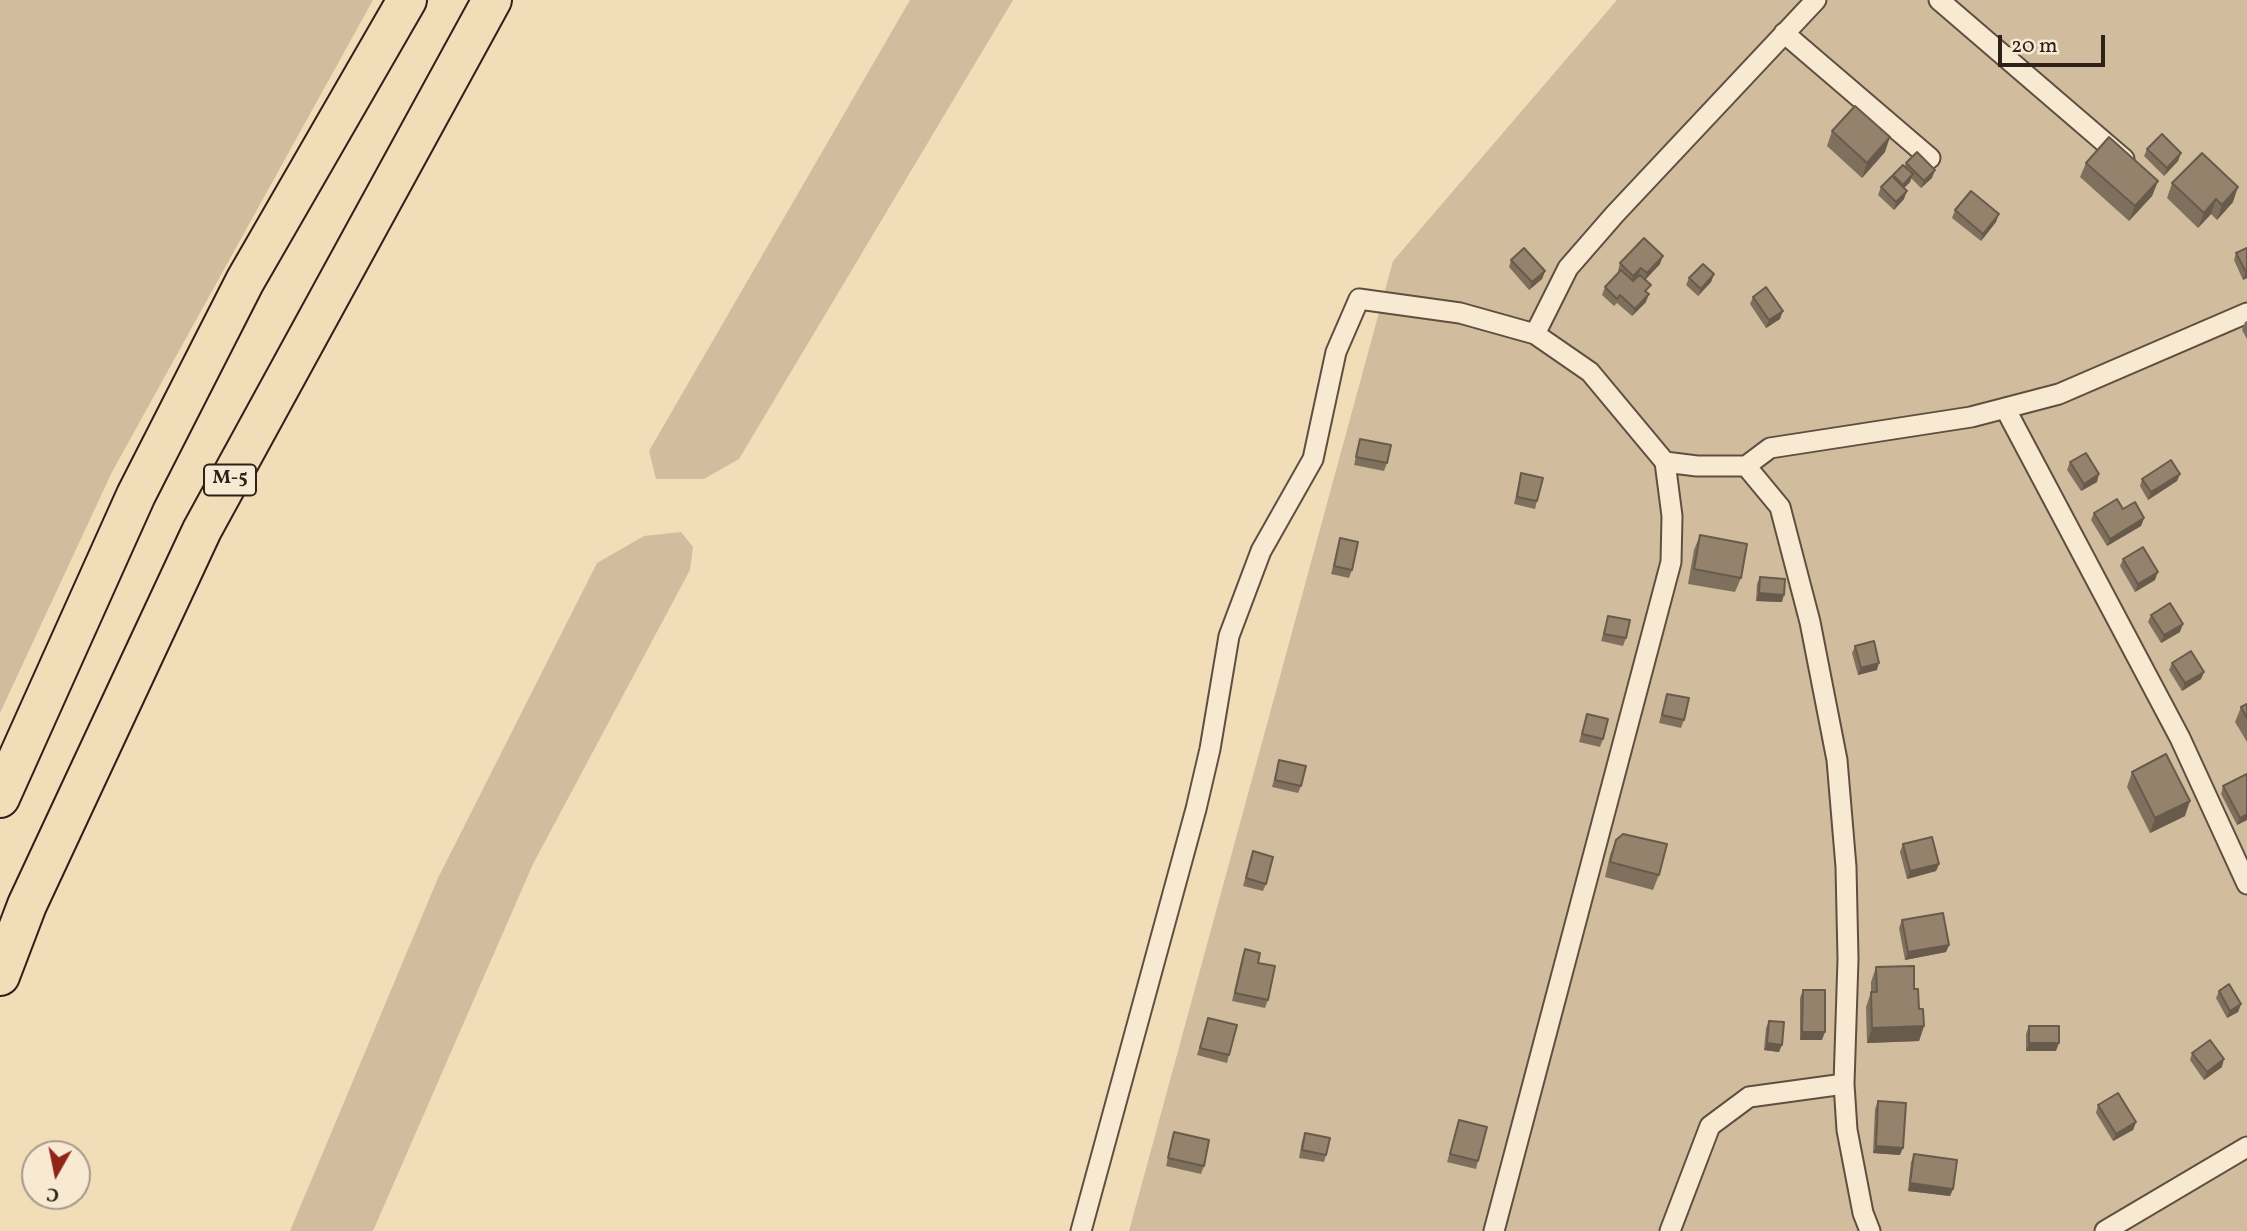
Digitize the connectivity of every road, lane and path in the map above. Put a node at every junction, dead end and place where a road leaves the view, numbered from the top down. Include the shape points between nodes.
1 (407, 0) edge
2 (492, 0) edge
3 (1816, 0) edge
4 (1939, 0) edge
5 (1784, 33) junction
6 (1930, 158) dead end
7 (2140, 173) edge
8 (2247, 313) edge
9 (1535, 334) junction
10 (2005, 408) junction
11 (1665, 462) junction
12 (1746, 466) junction
13 (0, 798) edge
14 (2247, 884) edge
15 (0, 976) edge
16 (1844, 1084) junction
17 (2247, 1147) edge
18 (1081, 1231) edge
19 (1494, 1231) edge
20 (1670, 1231) edge
21 (1870, 1231) edge
22 (2105, 1231) edge

1 - 13 highway via 232,305 136,495
2 - 15 highway, М-5 via 202,530 27,905
3 - 5 lane
4 - 7 lane
5 - 6 lane
5 - 9 lane via 1568,268
8 - 10 lane via 2059,394
9 - 11 lane via 1590,372
9 - 18 lane via 1460,313 1359,299 1336,352 1313,459 1261,551 1229,636 1196,810
10 - 12 lane via 1770,448
10 - 14 lane via 2180,738
11 - 12 lane
11 - 19 lane via 1672,516 1671,562
12 - 16 lane via 1780,506 1810,622 1837,760 1847,906
16 - 20 lane via 1749,1097 1710,1126
16 - 21 lane via 1847,1130
17 - 22 lane

